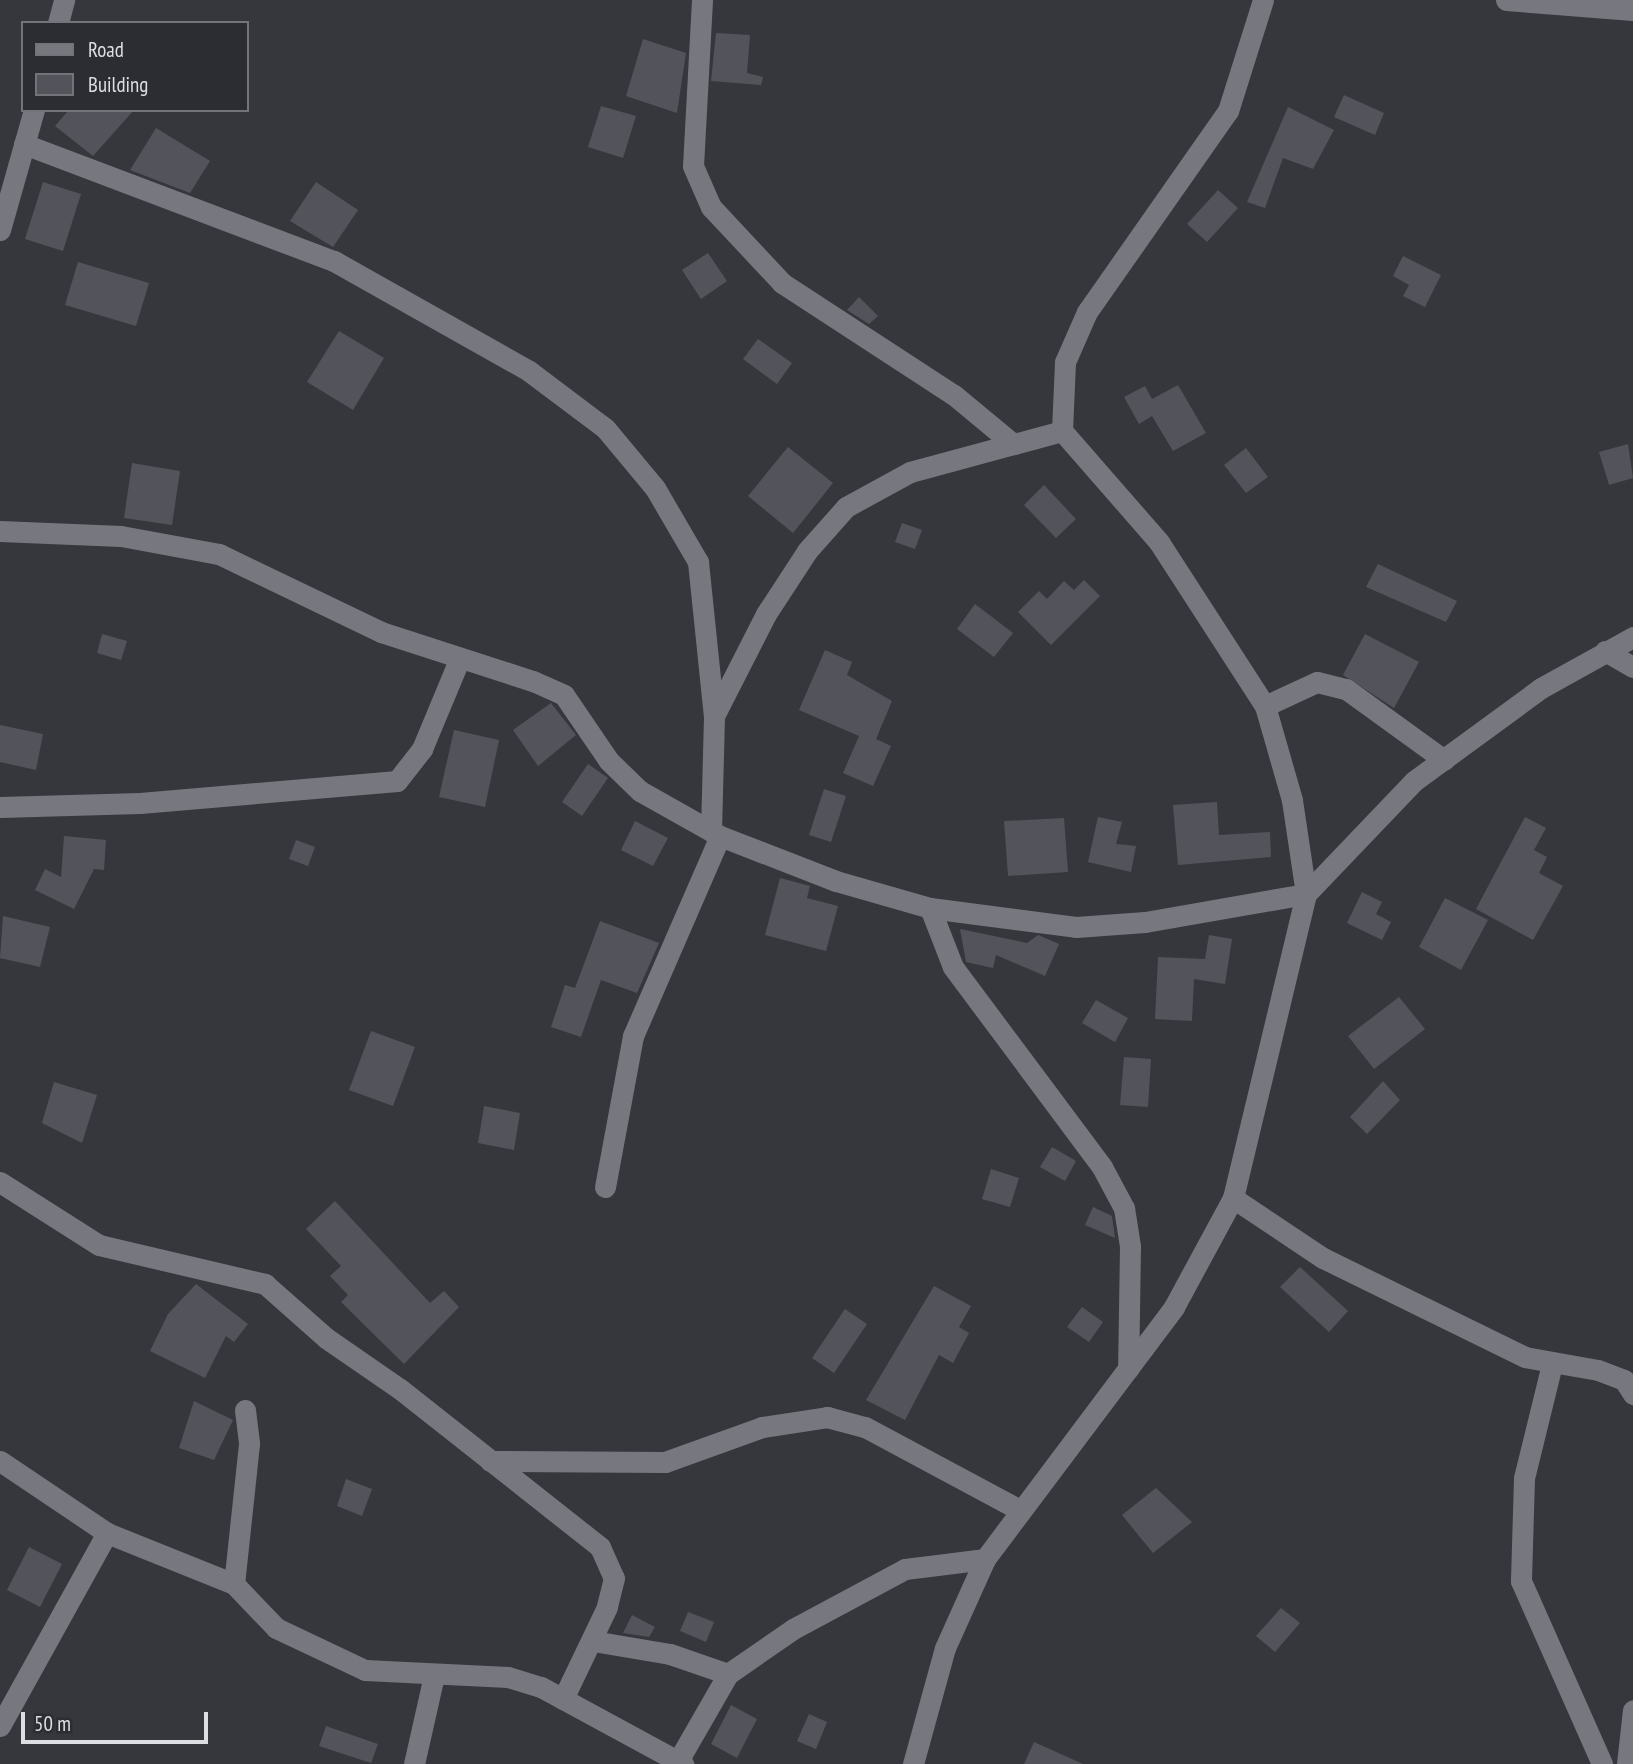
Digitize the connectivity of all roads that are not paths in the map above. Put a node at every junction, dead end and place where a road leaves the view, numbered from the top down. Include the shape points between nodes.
1 (64, 0) edge
2 (702, 0) edge
3 (1263, 0) edge
4 (1506, 0) edge
5 (1633, 10) edge
6 (59, 21) edge
7 (33, 112) edge
8 (24, 144) junction
9 (0, 230) edge
10 (1062, 430) junction
11 (1013, 444) junction
12 (0, 531) edge
13 (1633, 637) edge
14 (1605, 651) junction
15 (459, 660) junction
16 (1633, 667) edge
17 (1265, 706) junction
18 (714, 716) junction
19 (1444, 760) junction
20 (0, 807) edge
21 (716, 833) junction
22 (1306, 894) junction
23 (930, 908) junction
24 (0, 1182) edge
25 (605, 1187) dead end
26 (1233, 1198) junction
27 (1552, 1364) junction
28 (1128, 1369) junction
29 (1633, 1394) edge
30 (245, 1410) dead end
31 (0, 1461) edge
32 (490, 1461) junction
33 (1018, 1509) junction
34 (107, 1533) junction
35 (985, 1559) junction
36 (234, 1584) junction
37 (593, 1641) junction
38 (728, 1674) junction
39 (434, 1675) junction
40 (563, 1699) junction
41 (1633, 1710) edge
42 (0, 1726) edge
43 (681, 1763) edge
44 (414, 1764) edge
45 (913, 1764) edge
46 (1602, 1764) edge
47 (1627, 1764) edge

1 - 6 street
2 - 11 street via 693,166 711,207 782,283 954,395
3 - 10 street via 1228,111 1087,312 1065,362
4 - 5 street
7 - 8 street
8 - 9 street
8 - 18 street via 334,261 529,371 605,428 655,488 698,562
10 - 11 street
10 - 17 street via 1159,542
11 - 18 street via 909,472 846,507 766,614
12 - 15 street via 121,536 219,554 381,632
13 - 14 street
14 - 16 street
14 - 19 street via 1541,688
15 - 20 street via 422,750 397,781 154,802
15 - 21 street via 564,695 610,761 640,791
17 - 19 street via 1317,682 1346,689
17 - 22 street via 1292,800
18 - 21 street
19 - 22 street via 1415,781
21 - 23 street
21 - 25 street via 633,1037
22 - 23 street via 1145,922 1076,927
22 - 26 street
23 - 28 street via 953,967 1102,1167 1124,1208 1130,1247
24 - 32 street via 99,1245 265,1284 326,1338
26 - 27 street via 1323,1258
26 - 28 street via 1174,1307
27 - 29 street via 1598,1370 1624,1380
27 - 46 street via 1524,1478 1521,1581
28 - 33 street
30 - 36 street via 249,1444
31 - 34 street
32 - 33 street via 665,1462 762,1427 827,1417 865,1427
32 - 37 street via 600,1548 611,1563 607,1606
33 - 35 street
34 - 36 street
34 - 42 street
35 - 38 street via 905,1569
35 - 45 street via 945,1648
36 - 39 street via 256,1611 297,1642 365,1670
37 - 38 street via 670,1654
37 - 40 street
38 - 43 street
39 - 40 street via 508,1677
39 - 44 street
40 - 43 street
41 - 47 street

